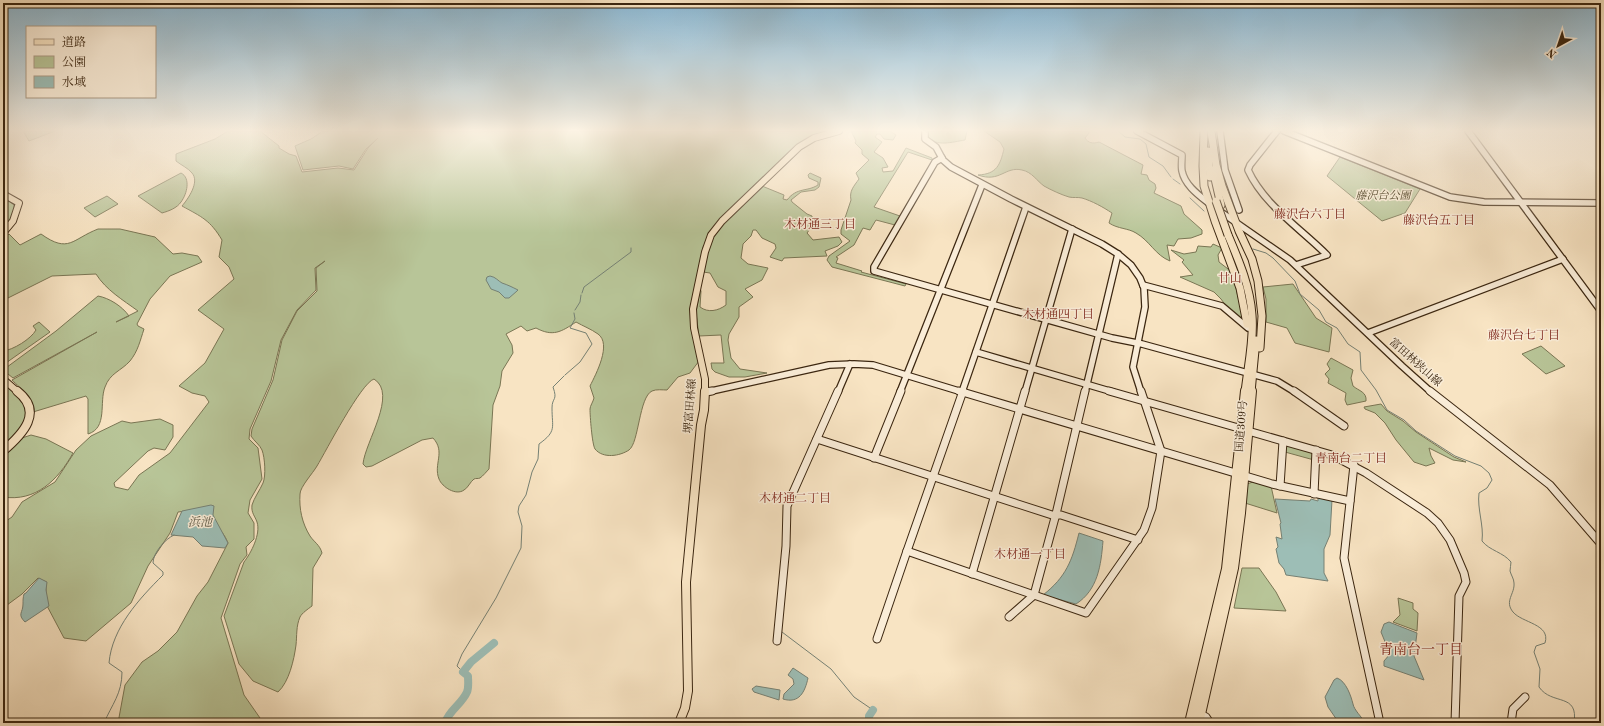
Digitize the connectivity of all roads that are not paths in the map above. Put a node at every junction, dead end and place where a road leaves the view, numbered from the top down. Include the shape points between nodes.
1 (780, 165) edge
2 (933, 165) edge
3 (948, 165) edge
4 (1182, 165) edge
5 (1203, 165) edge
6 (1213, 165) edge
7 (1217, 165) edge
8 (1224, 165) edge
9 (1250, 165) edge
10 (1368, 165) edge
11 (1494, 165) edge
12 (982, 185) junction
13 (3, 194) edge
14 (1522, 202) junction
15 (1215, 203) junction
16 (1601, 203) edge
17 (1026, 207) junction
18 (1239, 210) dead end
19 (1236, 222) junction
20 (1072, 229) junction
21 (3, 233) edge
22 (1118, 254) junction
23 (1563, 260) junction
24 (1296, 265) junction
25 (1143, 285) junction
26 (941, 290) junction
27 (992, 304) junction
28 (1601, 311) edge
29 (1046, 319) junction
30 (1248, 328) junction
31 (1368, 333) junction
32 (1099, 334) junction
33 (1137, 344) junction
34 (976, 352) junction
35 (850, 364) junction
36 (1031, 368) junction
37 (1250, 374) junction
38 (907, 375) junction
39 (3, 379) edge
40 (1087, 384) junction
41 (962, 391) junction
42 (705, 392) junction
43 (1144, 401) junction
44 (1020, 408) junction
45 (1077, 426) junction
46 (1344, 426) dead end
47 (1245, 430) junction
48 (816, 439) junction
49 (1283, 441) junction
50 (1316, 450) junction
51 (3, 451) edge
52 (1161, 451) junction
53 (874, 458) junction
54 (1354, 465) junction
55 (1241, 475) junction
56 (933, 476) junction
57 (1280, 486) junction
58 (1314, 494) junction
59 (994, 496) junction
60 (1350, 501) junction
61 (1056, 515) junction
62 (1138, 540) junction
63 (1601, 544) edge
64 (907, 551) junction
65 (972, 574) junction
66 (1034, 595) junction
67 (1009, 617) dead end
68 (877, 639) dead end
69 (777, 641) dead end
70 (1525, 698) dead end
71 (1197, 716) edge
72 (679, 723) edge
73 (1190, 723) edge
74 (1210, 723) edge
75 (1380, 723) edge
76 (1455, 723) edge
77 (1511, 723) edge

1 - 42 main road, 堺富田林線 via 724,219 712,235 703,257 693,319 704,373
2 - 26 street via 873,269 879,273
3 - 12 street
4 - 15 street, 富田林狭山線 via 1184,176 1195,191
5 - 15 highway via 1202,174
6 - 15 highway, 国道309号
7 - 19 highway
8 - 18 street
9 - 24 street via 1248,170 1252,178 1270,202 1327,254
10 - 14 street via 1450,198 1474,202
11 - 14 street
12 - 17 street
12 - 26 street
13 - 21 main road via 19,203 13,221
14 - 16 street
14 - 23 street
15 - 19 street, 富田林狭山線
15 - 30 highway via 1215,224 1239,281
15 - 37 highway, 国道309号 via 1248,272 1255,300 1257,326
17 - 20 street
17 - 27 street
19 - 24 street, 富田林狭山線
19 - 37 highway via 1255,270 1261,299 1257,372
20 - 22 street
20 - 29 street
22 - 25 street via 1134,269
22 - 32 street
23 - 28 street
23 - 31 street
24 - 31 street, 富田林狭山線
25 - 30 street via 1222,306
25 - 33 street via 1146,300
26 - 27 street
26 - 38 street
27 - 29 street
27 - 34 street
29 - 32 street
29 - 36 street
30 - 37 highway via 1245,368
31 - 63 street, 富田林狭山線 via 1440,398 1554,489
32 - 33 street
32 - 40 street
33 - 37 street
33 - 43 street via 1133,367
34 - 36 street
34 - 41 street
35 - 38 street via 874,365
35 - 42 street via 824,366
35 - 48 street
36 - 40 street
36 - 44 street
37 - 46 street via 1284,384
37 - 47 highway, 国道309号
38 - 41 street
38 - 53 street
39 - 51 main road via 26,400 30,411 22,432
40 - 43 street
40 - 45 street
41 - 44 street
41 - 56 street
42 - 72 main road, 堺富田林線 via 686,582 688,691
43 - 47 street
43 - 52 street
44 - 45 street
44 - 59 street
45 - 52 street
45 - 61 street
47 - 49 street
47 - 55 highway, 国道309号
48 - 53 street
48 - 69 street via 787,506
49 - 50 street
49 - 57 street
50 - 54 street
50 - 58 street
52 - 55 street
52 - 62 street via 1151,514
53 - 56 street
54 - 60 street
54 - 76 street via 1435,520 1448,537 1464,573 1466,582 1459,599
55 - 57 street
55 - 71 highway, 国道309号 via 1234,568
56 - 59 street
56 - 64 street
57 - 58 street
58 - 60 street
59 - 61 street
59 - 65 street
60 - 75 street via 1344,558
61 - 62 street
61 - 66 street
62 - 66 street via 1086,613
64 - 65 street
64 - 68 street
65 - 66 street
66 - 67 street
70 - 77 street via 1513,709
71 - 73 highway, 国道309号
71 - 74 street via 1206,717

